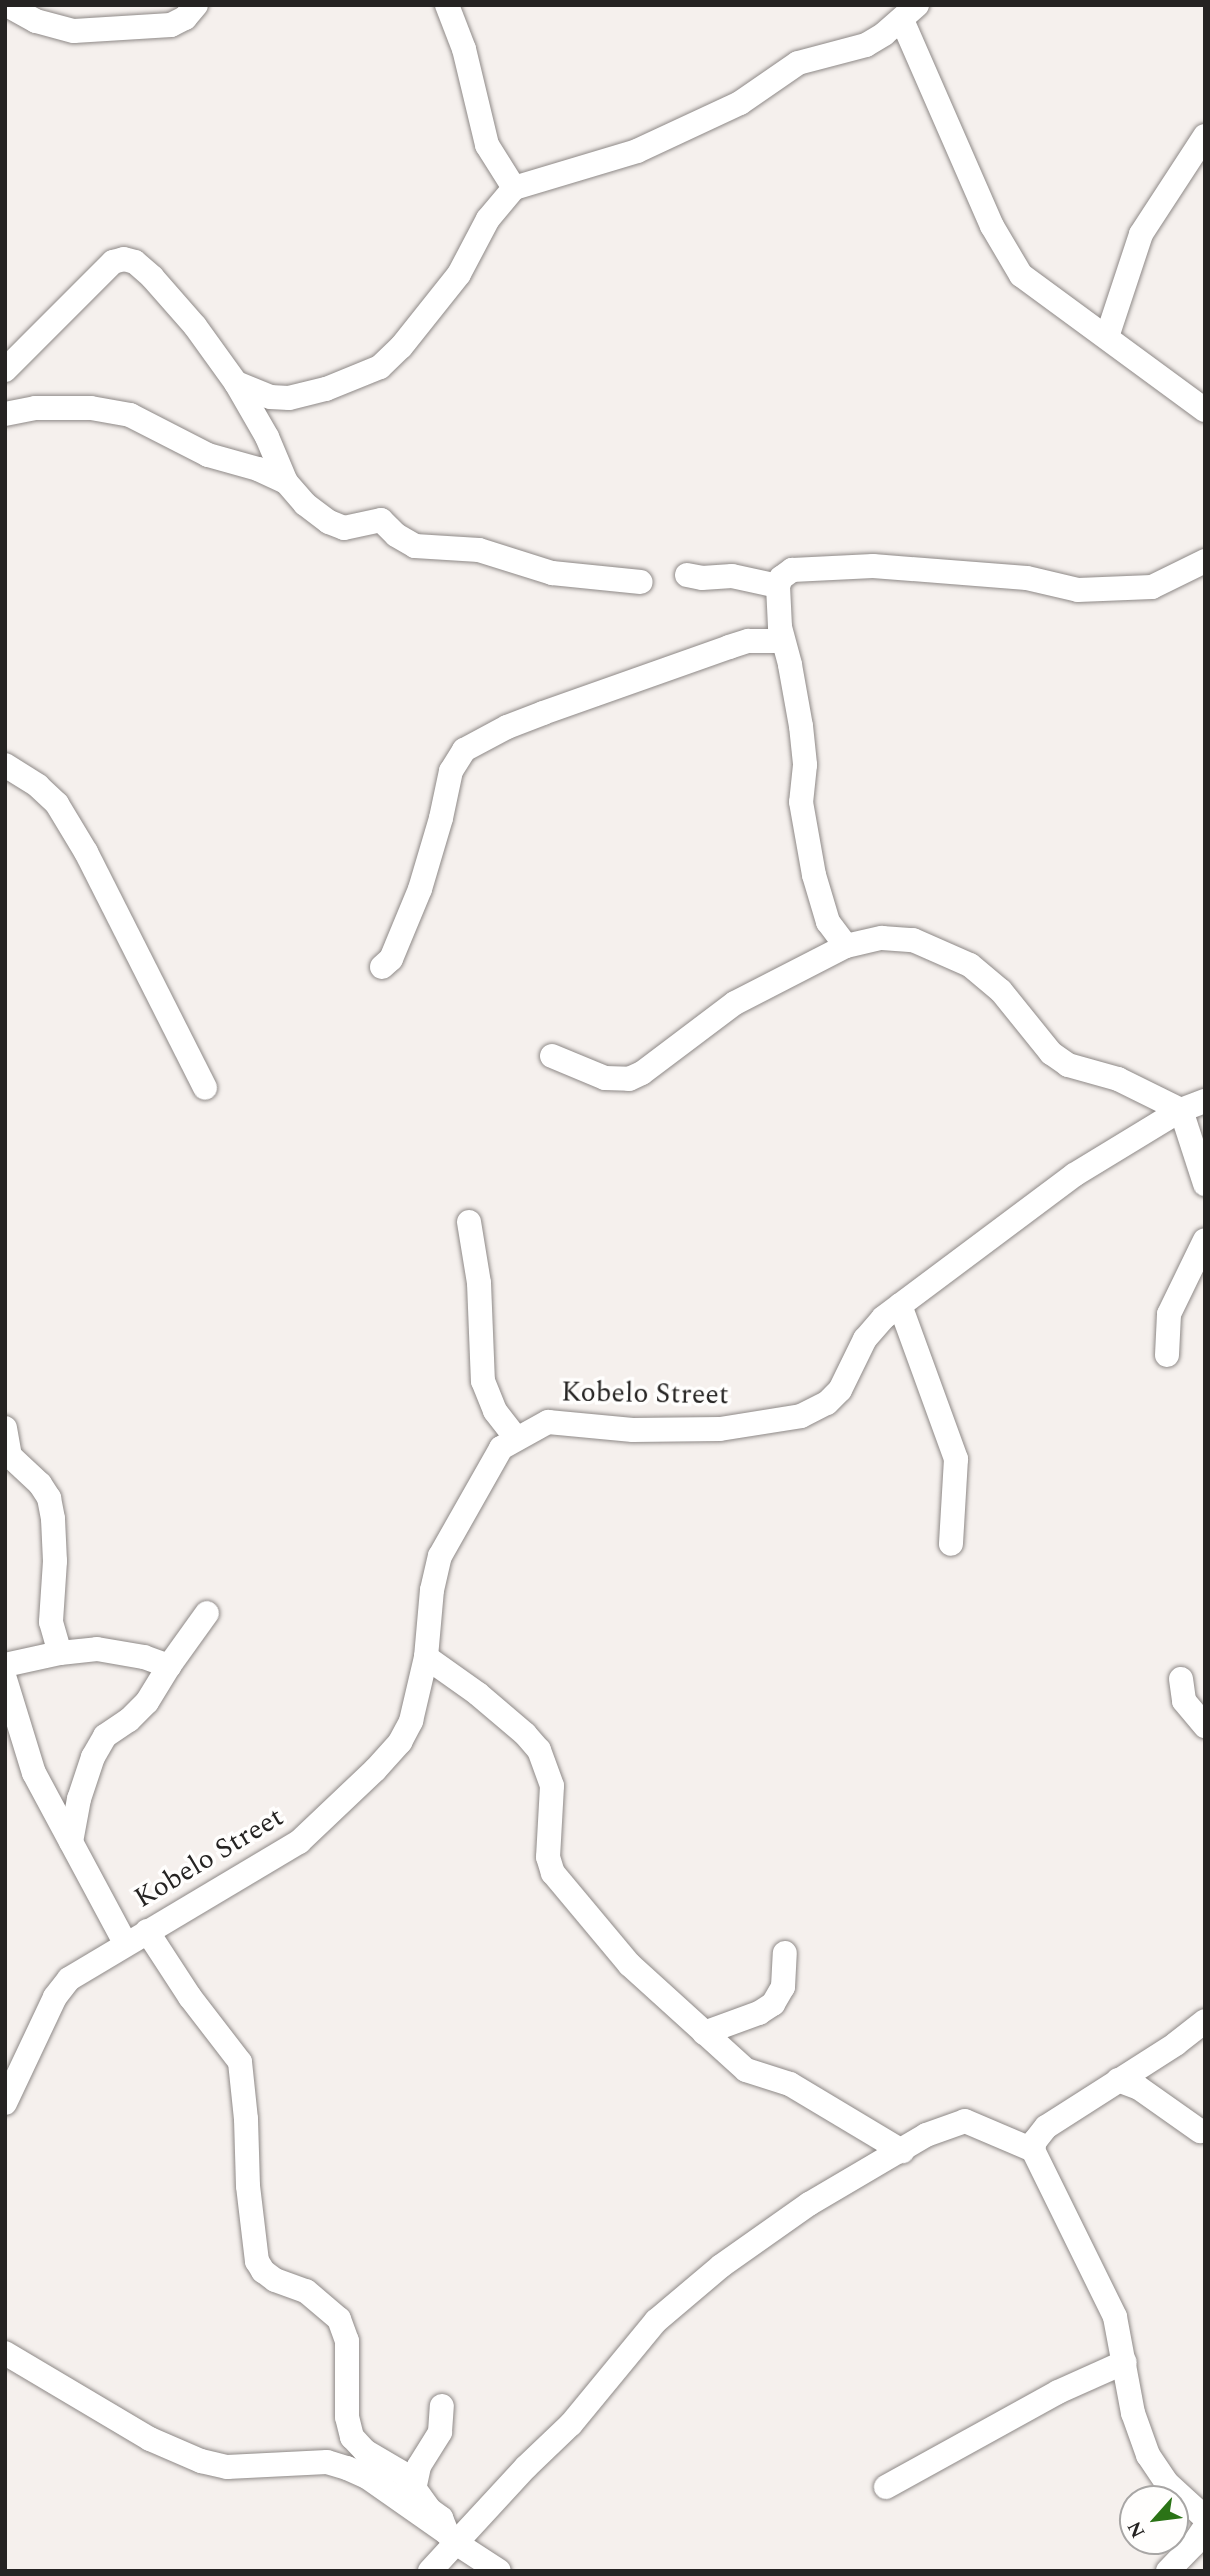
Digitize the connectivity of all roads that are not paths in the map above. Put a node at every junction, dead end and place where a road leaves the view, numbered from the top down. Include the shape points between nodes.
1 (7, 5) edge
2 (196, 5) edge
3 (447, 5) edge
4 (910, 12) edge
5 (1205, 136) edge
6 (514, 188) junction
7 (1107, 337) junction
8 (5, 370) edge
9 (236, 383) junction
10 (1205, 411) edge
11 (5, 414) edge
12 (286, 482) junction
13 (1205, 561) edge
14 (687, 575) dead end
15 (641, 582) dead end
16 (778, 586) junction
17 (783, 641) junction
18 (5, 765) edge
19 (846, 946) junction
20 (382, 967) dead end
21 (552, 1056) dead end
22 (205, 1088) dead end
23 (1205, 1101) edge
24 (1181, 1110) junction
25 (1205, 1184) edge
26 (469, 1222) dead end
27 (1205, 1240) edge
28 (900, 1306) junction
29 (1167, 1355) dead end
30 (5, 1428) edge
31 (516, 1438) junction
32 (951, 1544) dead end
33 (207, 1613) dead end
34 (60, 1653) junction
35 (426, 1657) junction
36 (5, 1665) edge
37 (169, 1665) junction
38 (5, 1679) edge
39 (1181, 1679) dead end
40 (1205, 1726) edge
41 (71, 1842) junction
42 (147, 1931) junction
43 (125, 1944) junction
44 (785, 1954) dead end
45 (1205, 2021) edge
46 (704, 2033) junction
47 (1118, 2080) junction
48 (5, 2103) edge
49 (1199, 2131) dead end
50 (1033, 2150) junction
51 (901, 2151) junction
52 (5, 2353) edge
53 (1125, 2362) junction
54 (442, 2406) dead end
55 (415, 2485) junction
56 (886, 2487) dead end
57 (1205, 2518) edge
58 (1205, 2527) edge
59 (452, 2538) junction
60 (430, 2571) edge
61 (499, 2571) edge
62 (1168, 2571) edge

1 - 2 street via 36,21 74,31 171,25
3 - 6 street via 464,49 487,145
4 - 6 street via 866,45 798,63 740,103 637,151
4 - 7 street via 992,226 1012,263 1058,304
5 - 7 street via 1141,234
6 - 9 street via 488,219 459,274 380,367 289,398 270,397
7 - 10 street
8 - 9 street via 113,262 124,259 152,276
9 - 12 street
11 - 12 street via 35,408 91,408 130,415 208,455
12 - 15 street via 305,503 344,528 381,520 415,546 479,550 552,573
13 - 16 street via 1152,587 1079,590 1017,577 873,566 792,570
14 - 16 street via 732,576
16 - 17 street
17 - 19 street via 801,726 805,765 801,802 814,875 828,922
17 - 20 street via 748,641 729,647 542,713 464,750 451,771 420,889 391,959
18 - 22 street via 57,804 86,852
19 - 21 street via 735,1003 629,1079 605,1078
19 - 24 street via 898,937 970,965 1002,991 1051,1053 1068,1065 1118,1079
23 - 24 street, Kobelo Street
24 - 25 street
24 - 28 street, Kobelo Street via 1074,1175
26 - 31 street via 479,1283 483,1381 495,1411
27 - 29 street via 1169,1314
28 - 31 street, Kobelo Street via 864,1339 840,1390 827,1403 801,1416 720,1429 633,1430 548,1422
28 - 32 street via 956,1459
30 - 34 street via 10,1457 40,1484 48,1498 55,1561 51,1622
31 - 35 street, Kobelo Street via 501,1448 440,1556
33 - 37 street
34 - 36 street
34 - 37 street via 97,1649
35 - 42 street, Kobelo Street via 411,1721 400,1742 375,1770 299,1842
35 - 46 street via 478,1694 539,1750 552,1786 548,1857 553,1873 629,1964
37 - 41 street via 147,1702 105,1736 93,1757
38 - 41 street via 34,1773
39 - 40 street via 1184,1701
41 - 43 street
42 - 43 street, Kobelo Street
42 - 55 street via 240,2062 247,2186 257,2261 275,2280 306,2291 339,2319 347,2341 347,2417 352,2437
43 - 48 street, Kobelo Street via 77,1972 62,1988
44 - 46 street via 783,1987 773,2004
45 - 47 street
46 - 51 street via 746,2070 790,2084
47 - 49 street via 1139,2088
47 - 50 street via 1046,2127
50 - 51 street via 965,2121
50 - 53 street via 1115,2317
51 - 59 street via 809,2204 721,2266 656,2322 570,2424
52 - 59 street via 179,2454 227,2467 327,2462 367,2477
53 - 56 street via 1058,2392
53 - 57 street via 1133,2413 1148,2455 1167,2483
54 - 55 street via 440,2432 419,2466
55 - 59 street
58 - 62 street
59 - 60 street
59 - 61 street

